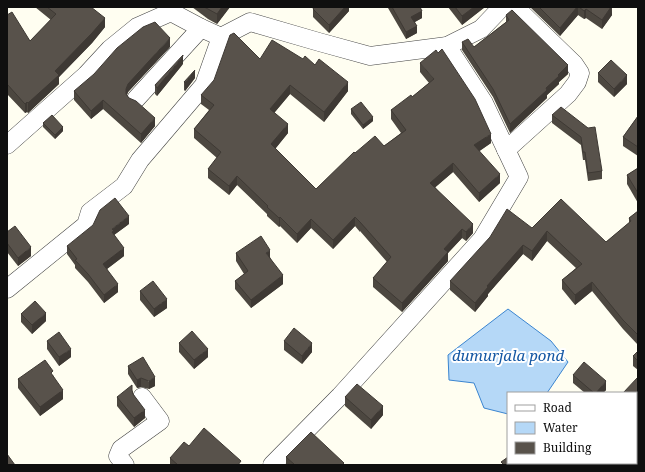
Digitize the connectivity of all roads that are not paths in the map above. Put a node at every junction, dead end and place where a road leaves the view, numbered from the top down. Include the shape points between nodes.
1 (502, 7) edge
2 (515, 7) edge
3 (168, 9) edge
4 (201, 28) junction
5 (221, 37) junction
6 (447, 46) junction
7 (136, 99) edge
8 (7, 145) edge
9 (506, 150) junction
10 (7, 289) edge
11 (142, 397) dead end
12 (125, 465) edge
13 (272, 465) edge

1 - 6 street via 481,29
2 - 9 street via 574,64 580,73 578,82 568,94
3 - 4 street
3 - 8 street via 137,27 110,49 86,75
4 - 5 street
4 - 7 street
5 - 6 street via 250,22 370,56
5 - 10 street via 204,85 140,160 124,186 90,212 86,225
6 - 9 street via 484,103
9 - 13 street via 519,177 482,239 340,396
11 - 12 street via 160,421 122,449 118,456

